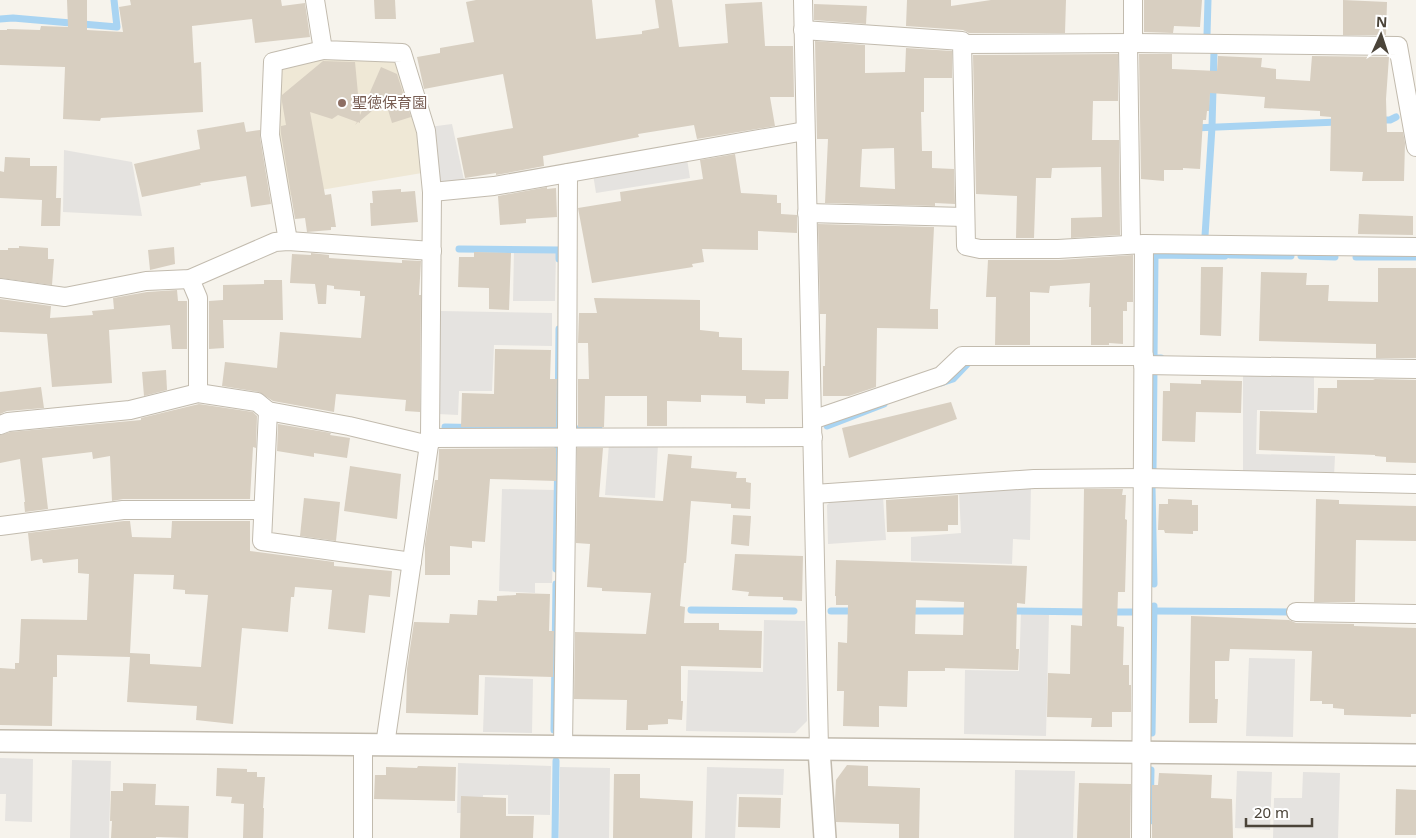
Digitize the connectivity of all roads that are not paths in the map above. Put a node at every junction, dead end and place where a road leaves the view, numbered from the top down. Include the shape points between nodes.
1 (315, 0) edge
2 (803, 0) edge
3 (1132, 0) edge
4 (803, 30) junction
5 (1130, 43) junction
6 (962, 44) junction
7 (323, 50) junction
8 (804, 131) junction
9 (1416, 147) edge
10 (568, 173) junction
11 (432, 192) junction
12 (807, 213) junction
13 (965, 217) junction
14 (288, 241) junction
15 (1137, 244) junction
16 (1416, 247) edge
17 (432, 252) junction
18 (190, 279) junction
19 (0, 288) edge
20 (1144, 361) junction
21 (1416, 369) edge
22 (198, 393) junction
23 (268, 411) junction
24 (812, 420) junction
25 (0, 425) edge
26 (813, 437) junction
27 (567, 438) junction
28 (430, 442) junction
29 (1143, 478) junction
30 (1416, 484) edge
31 (814, 494) junction
32 (263, 510) junction
33 (0, 526) edge
34 (412, 562) junction
35 (1296, 612) dead end
36 (1416, 614) edge
37 (0, 741) edge
38 (363, 745) junction
39 (386, 745) junction
40 (563, 747) junction
41 (819, 749) junction
42 (1142, 752) junction
43 (1416, 754) edge
44 (363, 838) edge
45 (825, 838) edge
46 (1141, 838) edge

1 - 7 street
2 - 4 street
3 - 5 street
4 - 6 street via 962,41
4 - 8 street
5 - 6 street
5 - 9 street via 1398,46
5 - 15 street
6 - 13 street
7 - 11 street via 402,53 426,131
7 - 14 street via 273,62 270,135
8 - 10 street
8 - 12 street
10 - 11 street via 494,186
10 - 27 street
11 - 17 street
12 - 13 street
12 - 24 street
13 - 15 street via 966,246 980,249
14 - 17 street
14 - 18 street via 274,242
15 - 16 street
15 - 20 street
17 - 28 street
18 - 19 street via 146,281 65,297
18 - 22 street via 198,298
20 - 21 street
20 - 24 street via 962,356 941,376
20 - 29 street
22 - 23 street via 257,402
22 - 25 street via 130,410
23 - 28 street
23 - 32 street
24 - 26 street
26 - 27 street
26 - 31 street
27 - 28 street
27 - 40 street
28 - 34 street
29 - 30 street
29 - 31 street via 1034,479
29 - 42 street
31 - 41 street
32 - 33 street via 123,510
32 - 34 street via 262,542
34 - 39 street
35 - 36 street
37 - 38 street
38 - 39 street
38 - 44 street
39 - 40 street
40 - 41 street
41 - 42 street
41 - 45 street
42 - 43 street
42 - 46 street

